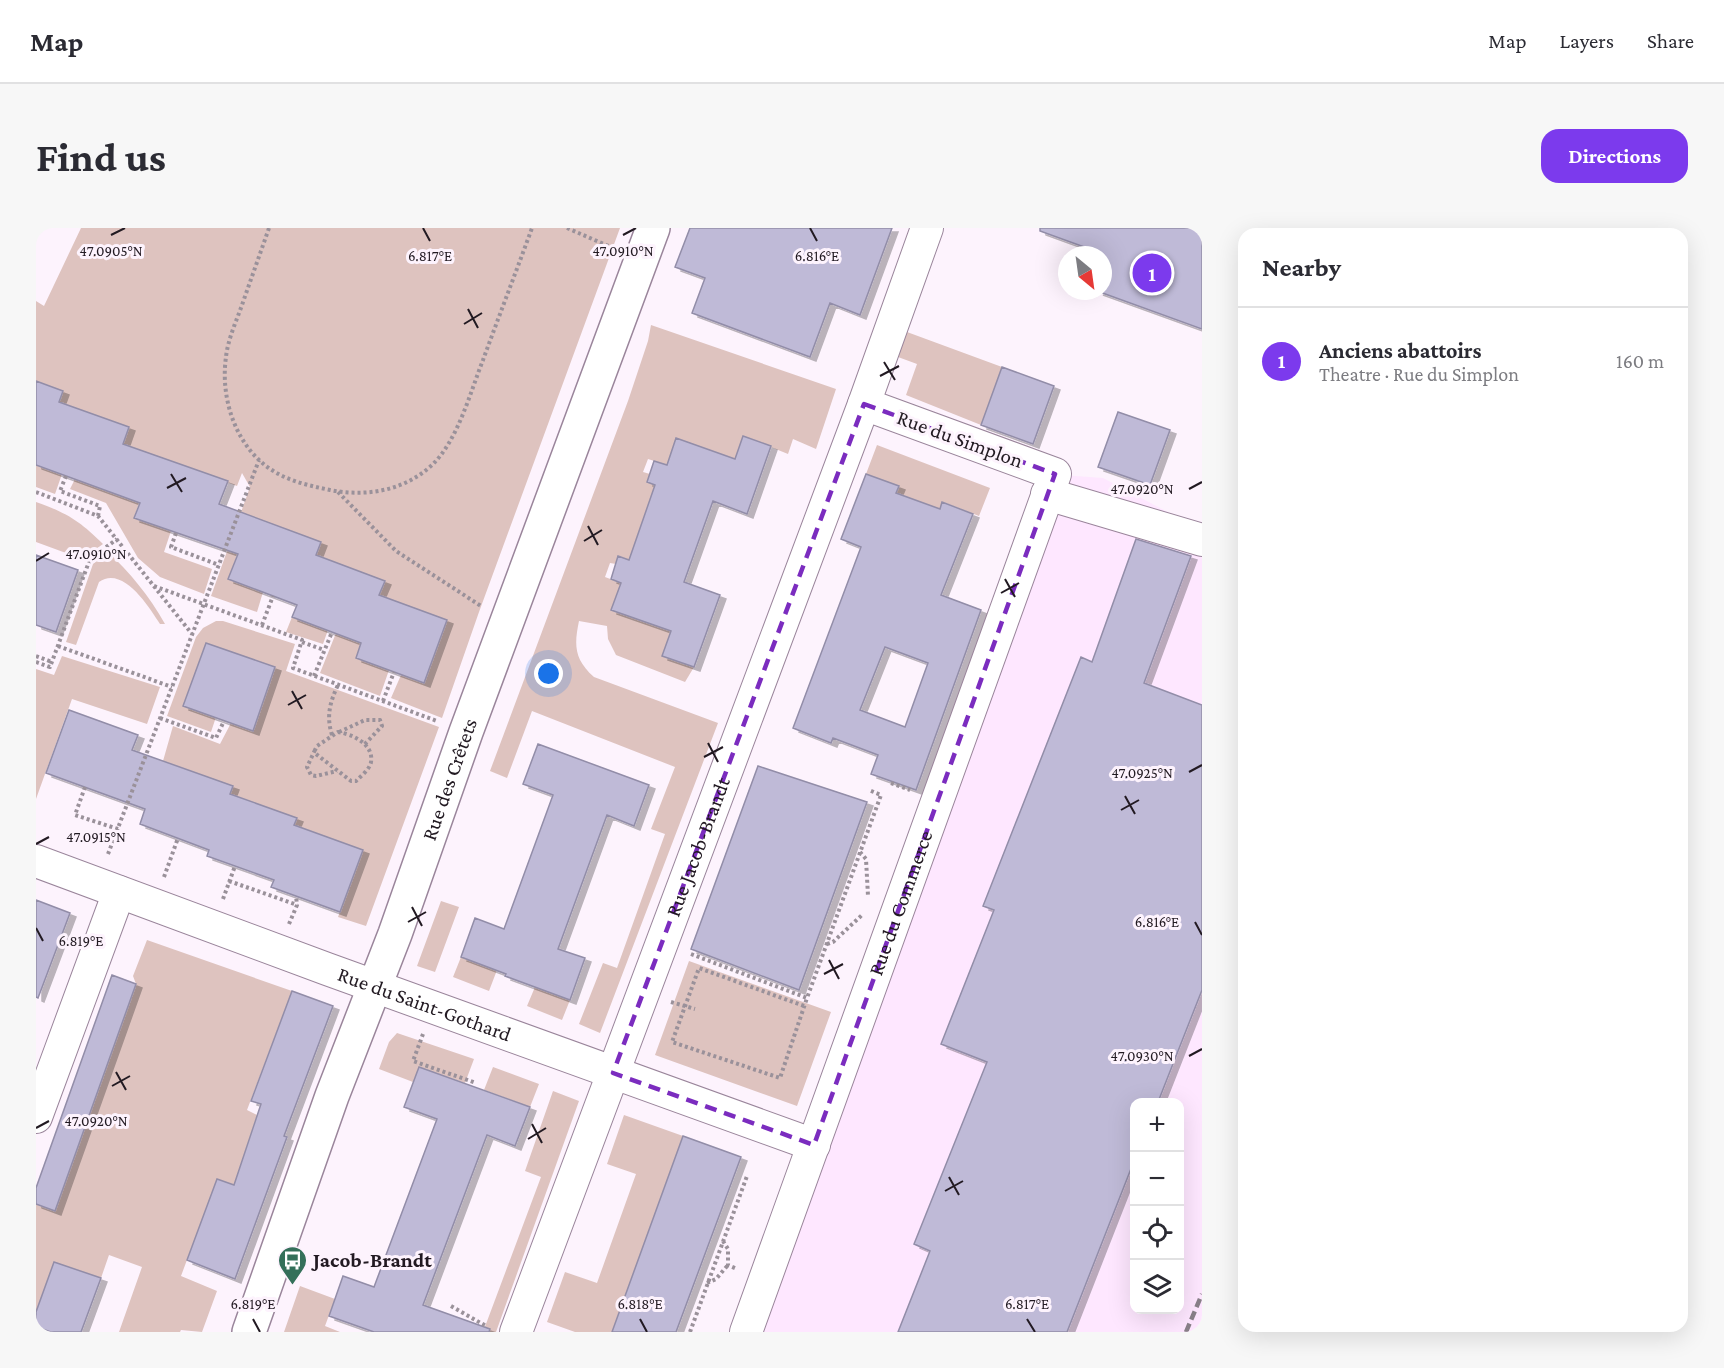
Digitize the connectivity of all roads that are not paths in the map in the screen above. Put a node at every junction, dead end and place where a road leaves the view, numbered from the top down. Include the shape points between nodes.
1 (653, 228) edge
2 (927, 228) edge
3 (864, 404) junction
4 (1051, 484) junction
5 (1202, 540) edge
6 (36, 861) edge
7 (108, 888) junction
8 (374, 986) junction
9 (613, 1073) junction
10 (36, 1117) edge
11 (814, 1145) junction
12 (249, 1332) edge
13 (516, 1332) edge
14 (746, 1332) edge

1 - 8 main road, Rue des Crêtets
2 - 3 street, Rue Jacob-Brandt
3 - 4 street, Rue du Simplon
3 - 9 street, Rue Jacob-Brandt
4 - 5 street, Rue du Simplon
4 - 11 street, Rue du Commerce
6 - 7 street, Rue du Saint-Gothard
7 - 8 street, Rue du Saint-Gothard
7 - 10 street
8 - 9 street, Rue du Saint-Gothard
8 - 12 main road, Rue des Crêtets
9 - 11 street, Rue du Saint-Gothard
9 - 13 street, Rue Jacob-Brandt
11 - 14 street, Rue du Commerce

